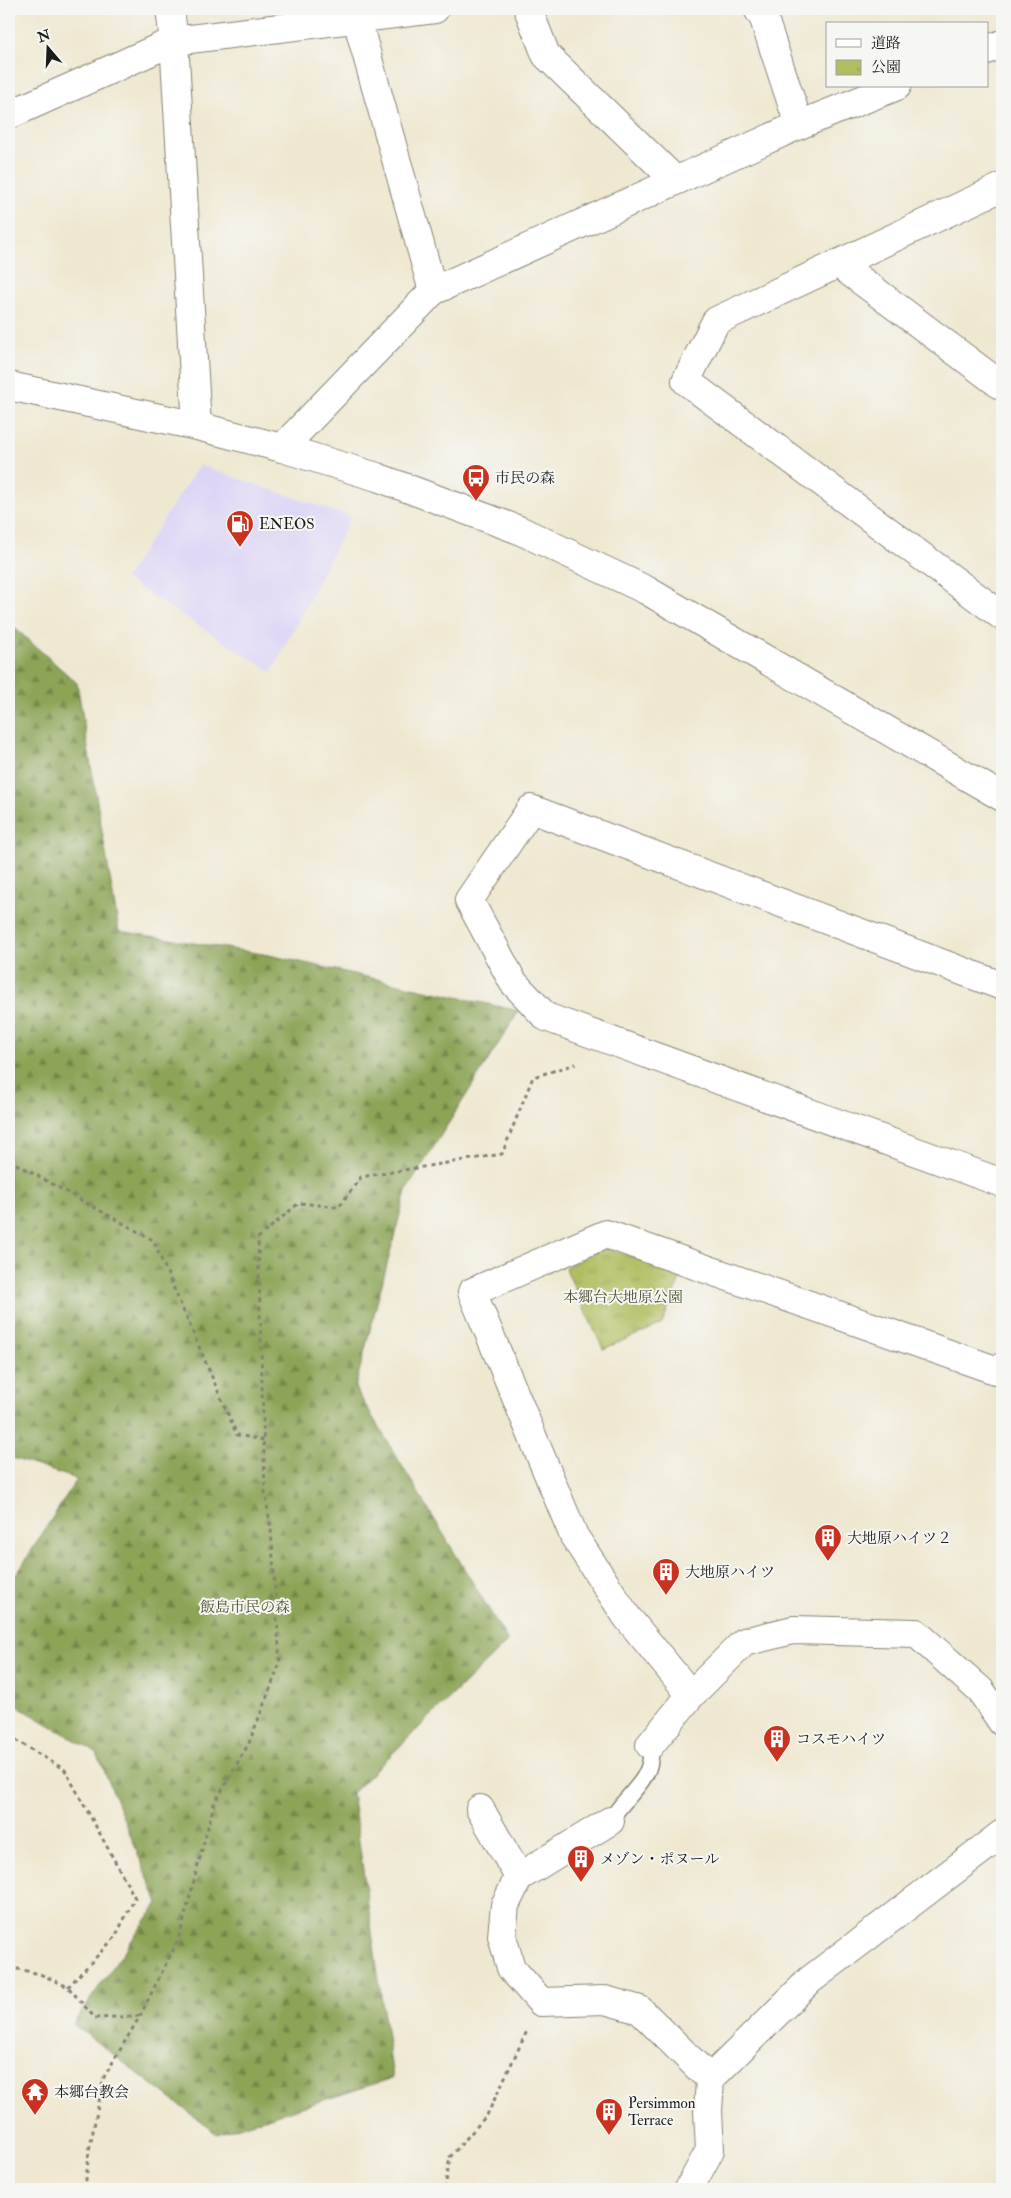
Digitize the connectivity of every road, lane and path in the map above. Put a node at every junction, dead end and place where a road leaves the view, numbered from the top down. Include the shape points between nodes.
1 (170, 9) edge
2 (435, 9) edge
3 (528, 9) edge
4 (758, 9) edge
5 (355, 14) edge
6 (174, 41) junction
7 (1002, 44) edge
8 (988, 50) edge
9 (892, 88) edge
10 (9, 115) edge
11 (799, 125) junction
12 (675, 180) junction
13 (1002, 187) edge
14 (840, 264) junction
15 (432, 291) junction
16 (9, 386) edge
17 (1002, 386) edge
18 (197, 426) junction
19 (282, 448) junction
20 (1002, 616) edge
21 (1002, 797) edge
22 (1002, 986) edge
23 (613, 1042) junction
24 (9, 1160) edge
25 (1002, 1183) edge
26 (1002, 1367) edge
27 (264, 1440) junction
28 (691, 1695) junction
29 (1002, 1722) edge
30 (9, 1736) edge
31 (650, 1745) joint
32 (480, 1809) dead end
33 (610, 1821) joint
34 (1002, 1834) edge
35 (519, 1877) junction
36 (9, 1968) edge
37 (68, 1987) junction
38 (541, 2002) junction
39 (140, 2016) junction
40 (710, 2079) junction
41 (85, 2189) edge
42 (445, 2189) edge
43 (689, 2189) edge

1 - 6 street
2 - 5 street
3 - 12 street via 546,55
4 - 11 street
5 - 6 street
5 - 15 street
6 - 10 street
6 - 18 street
7 - 8 street
9 - 11 street
11 - 12 street
12 - 15 street
13 - 14 street
14 - 17 street
14 - 20 street via 716,321 686,381
15 - 19 street
16 - 18 street
18 - 19 street
19 - 21 street via 377,477 519,530 646,590
22 - 23 street via 531,809 469,900 513,982 546,1017
23 - 25 street
23 - 27 path via 606,1054 533,1078 502,1154 361,1177 339,1207 300,1203 258,1238
24 - 27 path via 153,1240 237,1435
26 - 28 street via 995,1370 606,1234 472,1292 574,1536 627,1617
27 - 39 path via 265,1492 280,1663 249,1743 214,1804 179,1938
28 - 29 street via 744,1642 793,1630 916,1633 981,1691
28 - 31 street
30 - 37 path via 64,1770 135,1898 115,1936
31 - 33 lane via 652,1758 640,1786
32 - 35 street
33 - 35 street
34 - 40 street via 810,1980
35 - 38 street via 505,1905 502,1936 511,1968
36 - 37 path via 40,1974
37 - 39 path via 96,2018
38 - 40 street via 605,2000 640,2010
38 - 42 path via 487,2115 450,2157
39 - 41 path via 104,2077
40 - 43 street via 710,2150

